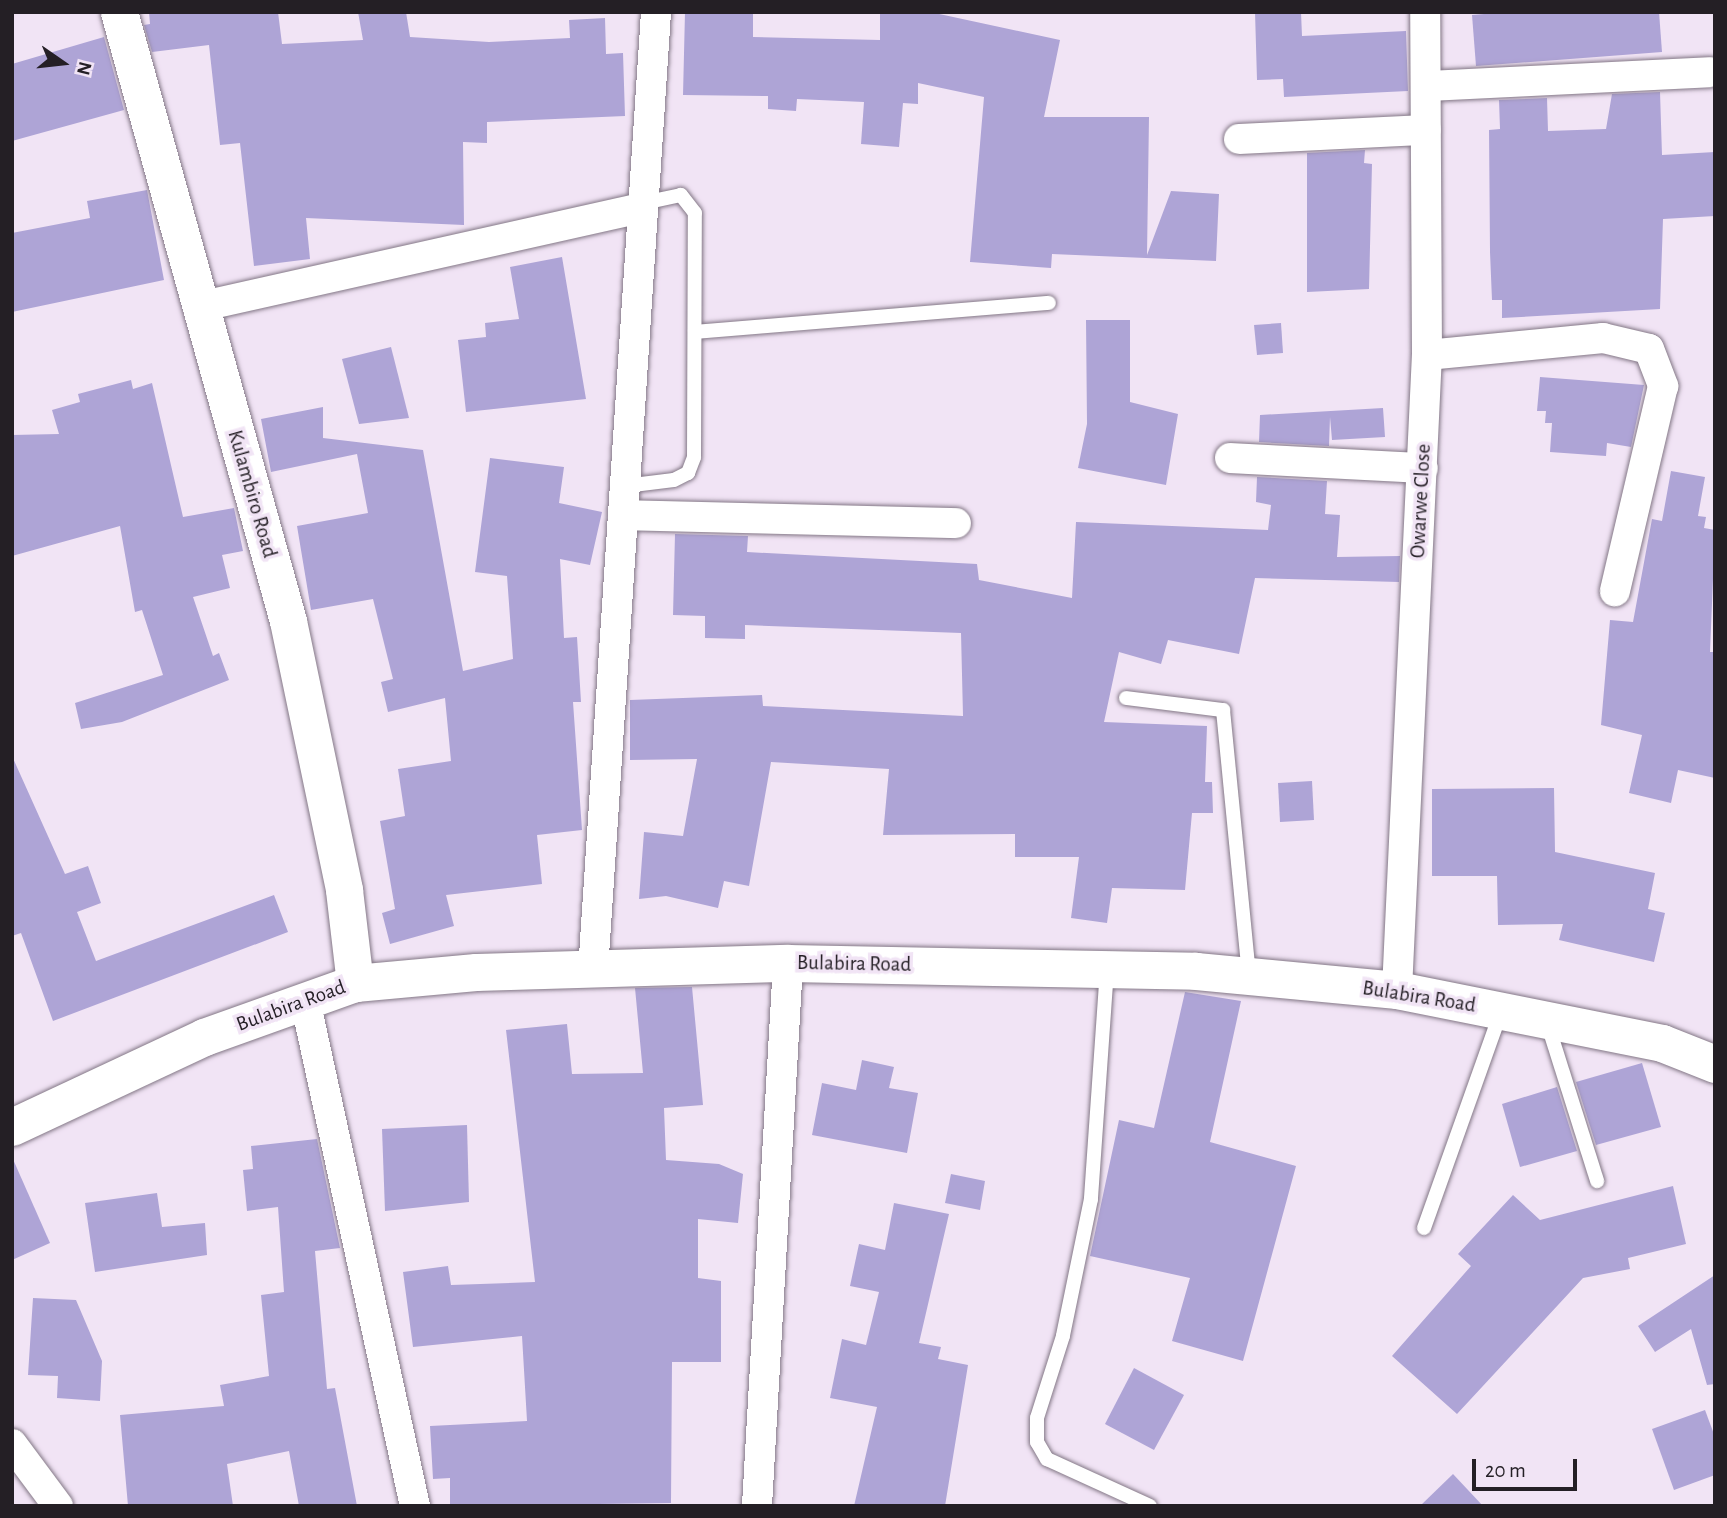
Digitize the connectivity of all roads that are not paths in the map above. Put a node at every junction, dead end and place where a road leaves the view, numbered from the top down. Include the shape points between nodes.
1 (119, 12) edge
2 (656, 12) edge
3 (1425, 12) edge
4 (1710, 72) dead end
5 (1428, 86) junction
6 (1426, 130) junction
7 (1239, 139) dead end
8 (640, 206) junction
9 (1049, 303) dead end
10 (198, 307) junction
11 (695, 332) junction
12 (1427, 355) junction
13 (1230, 458) dead end
14 (1423, 468) junction
15 (624, 501) junction
16 (956, 523) dead end
17 (1615, 591) dead end
18 (1126, 698) dead end
19 (788, 964) junction
20 (1107, 967) junction
21 (593, 971) junction
22 (1249, 976) junction
23 (355, 983) junction
24 (1397, 990) junction
25 (305, 1000) junction
26 (1501, 1011) junction
27 (1546, 1020) junction
28 (1715, 1064) edge
29 (13, 1124) edge
30 (1597, 1181) dead end
31 (1424, 1228) dead end
32 (12, 1444) edge
33 (58, 1506) edge
34 (415, 1506) edge
35 (757, 1506) edge
36 (1150, 1506) edge

1 - 10 street, Kulambiro Road
2 - 8 street
3 - 5 street, Owarwe Close
4 - 5 street
5 - 6 street, Owarwe Close
6 - 7 street
6 - 12 street, Owarwe Close
8 - 10 street
8 - 11 lane via 681,195 690,200
8 - 15 street
9 - 11 lane
10 - 23 street, Kulambiro Road via 288,621 344,891
11 - 15 lane via 691,465 674,481
12 - 14 street, Owarwe Close
12 - 17 street via 1603,338 1649,349 1664,386
13 - 14 street
14 - 24 street, Owarwe Close
15 - 16 street
15 - 21 street
18 - 22 lane via 1223,710
19 - 20 street, Bulabira Road
19 - 21 street, Bulabira Road
19 - 35 street
20 - 22 street, Bulabira Road
20 - 36 lane via 1091,1199 1063,1336 1037,1418 1037,1442 1047,1459
21 - 23 street, Bulabira Road
22 - 24 street, Bulabira Road
23 - 25 street, Bulabira Road
24 - 26 street, Bulabira Road
25 - 29 street, Bulabira Road via 108,1078
25 - 34 street
26 - 27 street, Bulabira Road
26 - 31 lane
27 - 28 street, Bulabira Road via 1662,1043
27 - 30 lane
32 - 33 street

